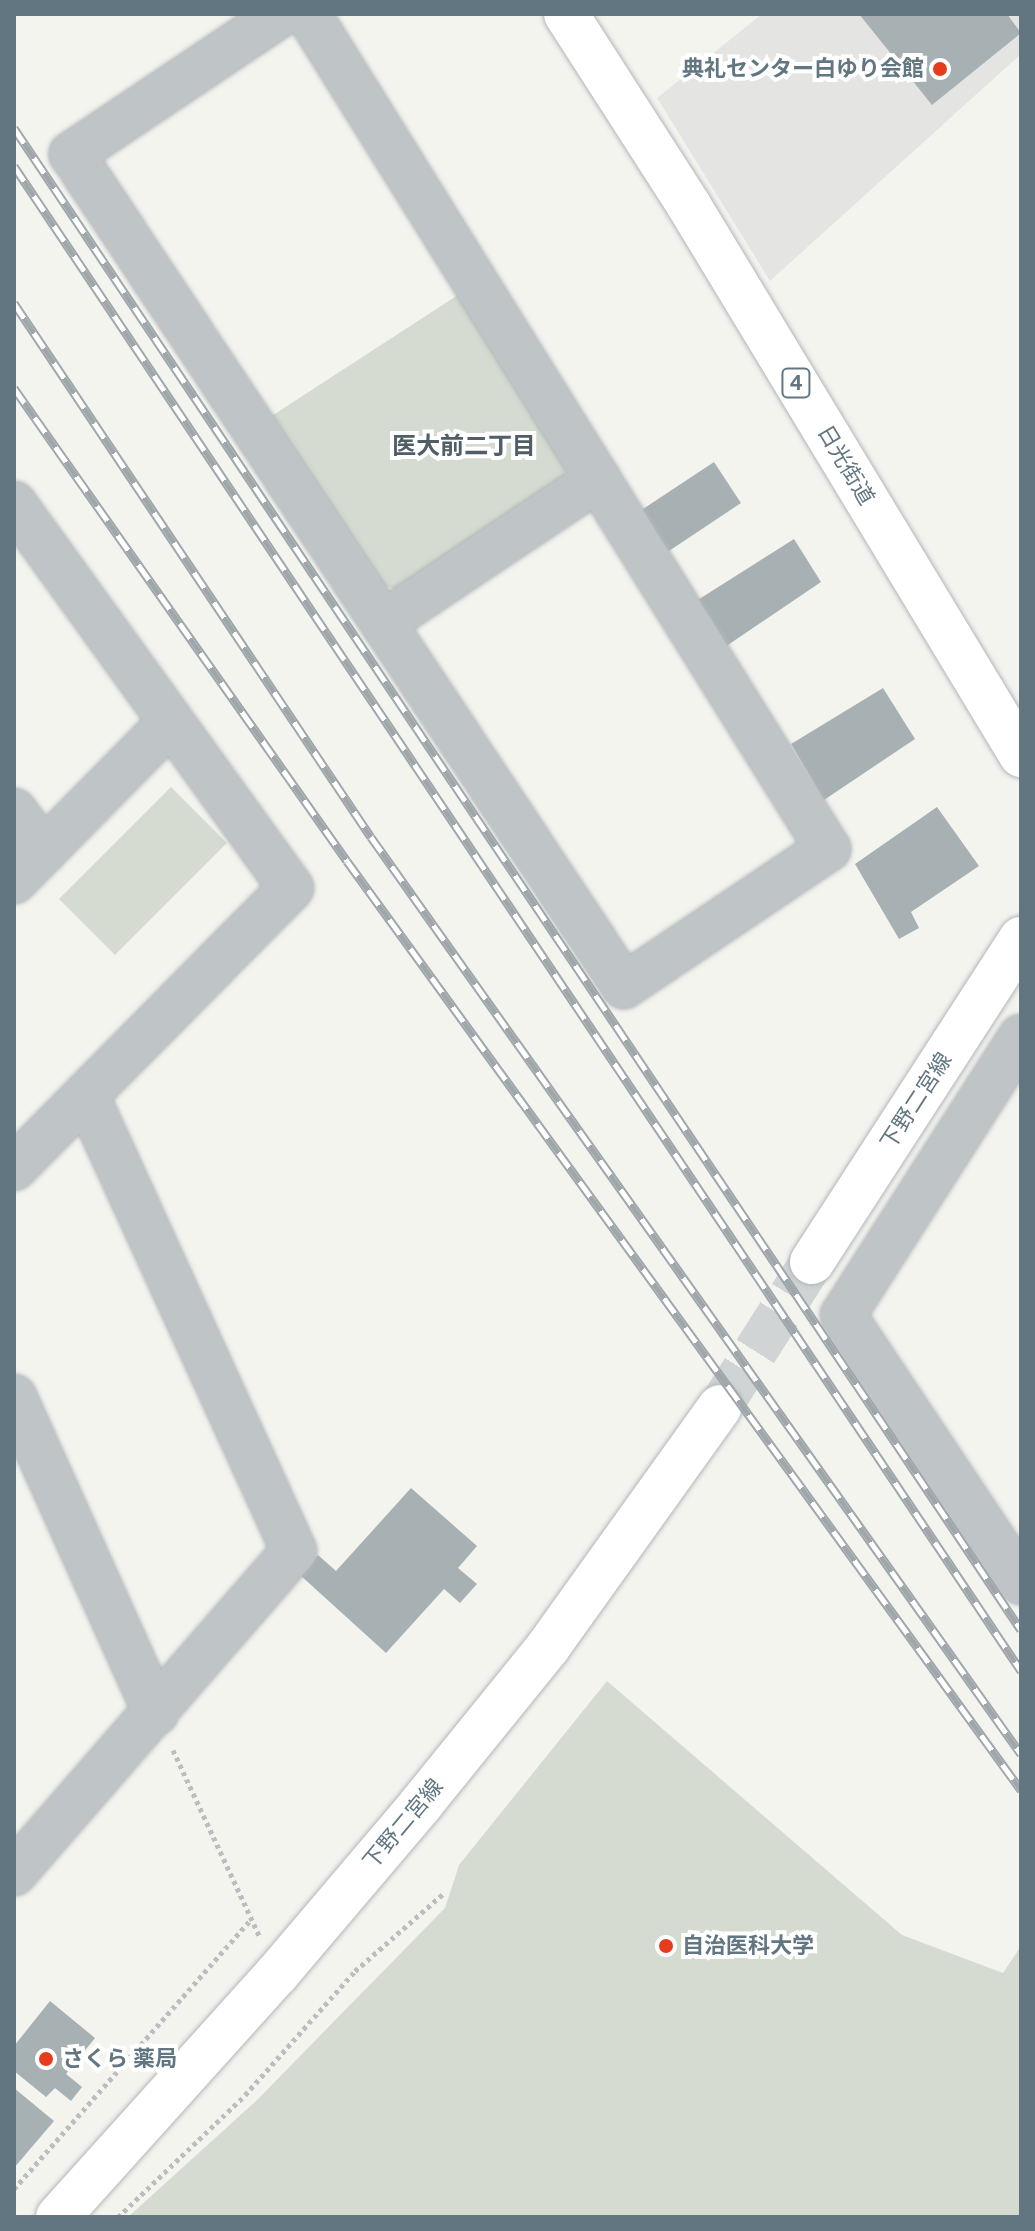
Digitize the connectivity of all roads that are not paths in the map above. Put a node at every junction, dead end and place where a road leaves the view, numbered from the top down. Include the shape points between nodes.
1 (281, 14) edge
2 (308, 14) edge
3 (566, 14) edge
4 (598, 479) junction
5 (14, 504) edge
6 (383, 623) junction
7 (171, 722) junction
8 (1021, 755) edge
9 (14, 811) edge
10 (29, 866) edge
11 (1021, 939) edge
12 (1021, 1037) edge
13 (86, 1095) junction
14 (14, 1168) edge
15 (812, 1262) tunnel mouth
16 (14, 1397) edge
17 (720, 1407) tunnel mouth
18 (1021, 1582) edge
19 (156, 1713) junction
20 (20, 1853) edge
21 (58, 2217) edge

1 - 6 street via 72,154
2 - 4 street
3 - 8 main road, 日光街道 / 4 via 688,204
4 - 6 street
4 - 6 street via 828,849 624,986
5 - 7 street
7 - 10 street
7 - 13 street via 291,888
9 - 10 street
11 - 15 main road, 下野二宮線
12 - 18 street via 843,1315
13 - 14 street
13 - 19 street via 294,1551
16 - 19 street
17 - 21 main road, 下野二宮線 via 548,1647 277,1974
19 - 20 street

